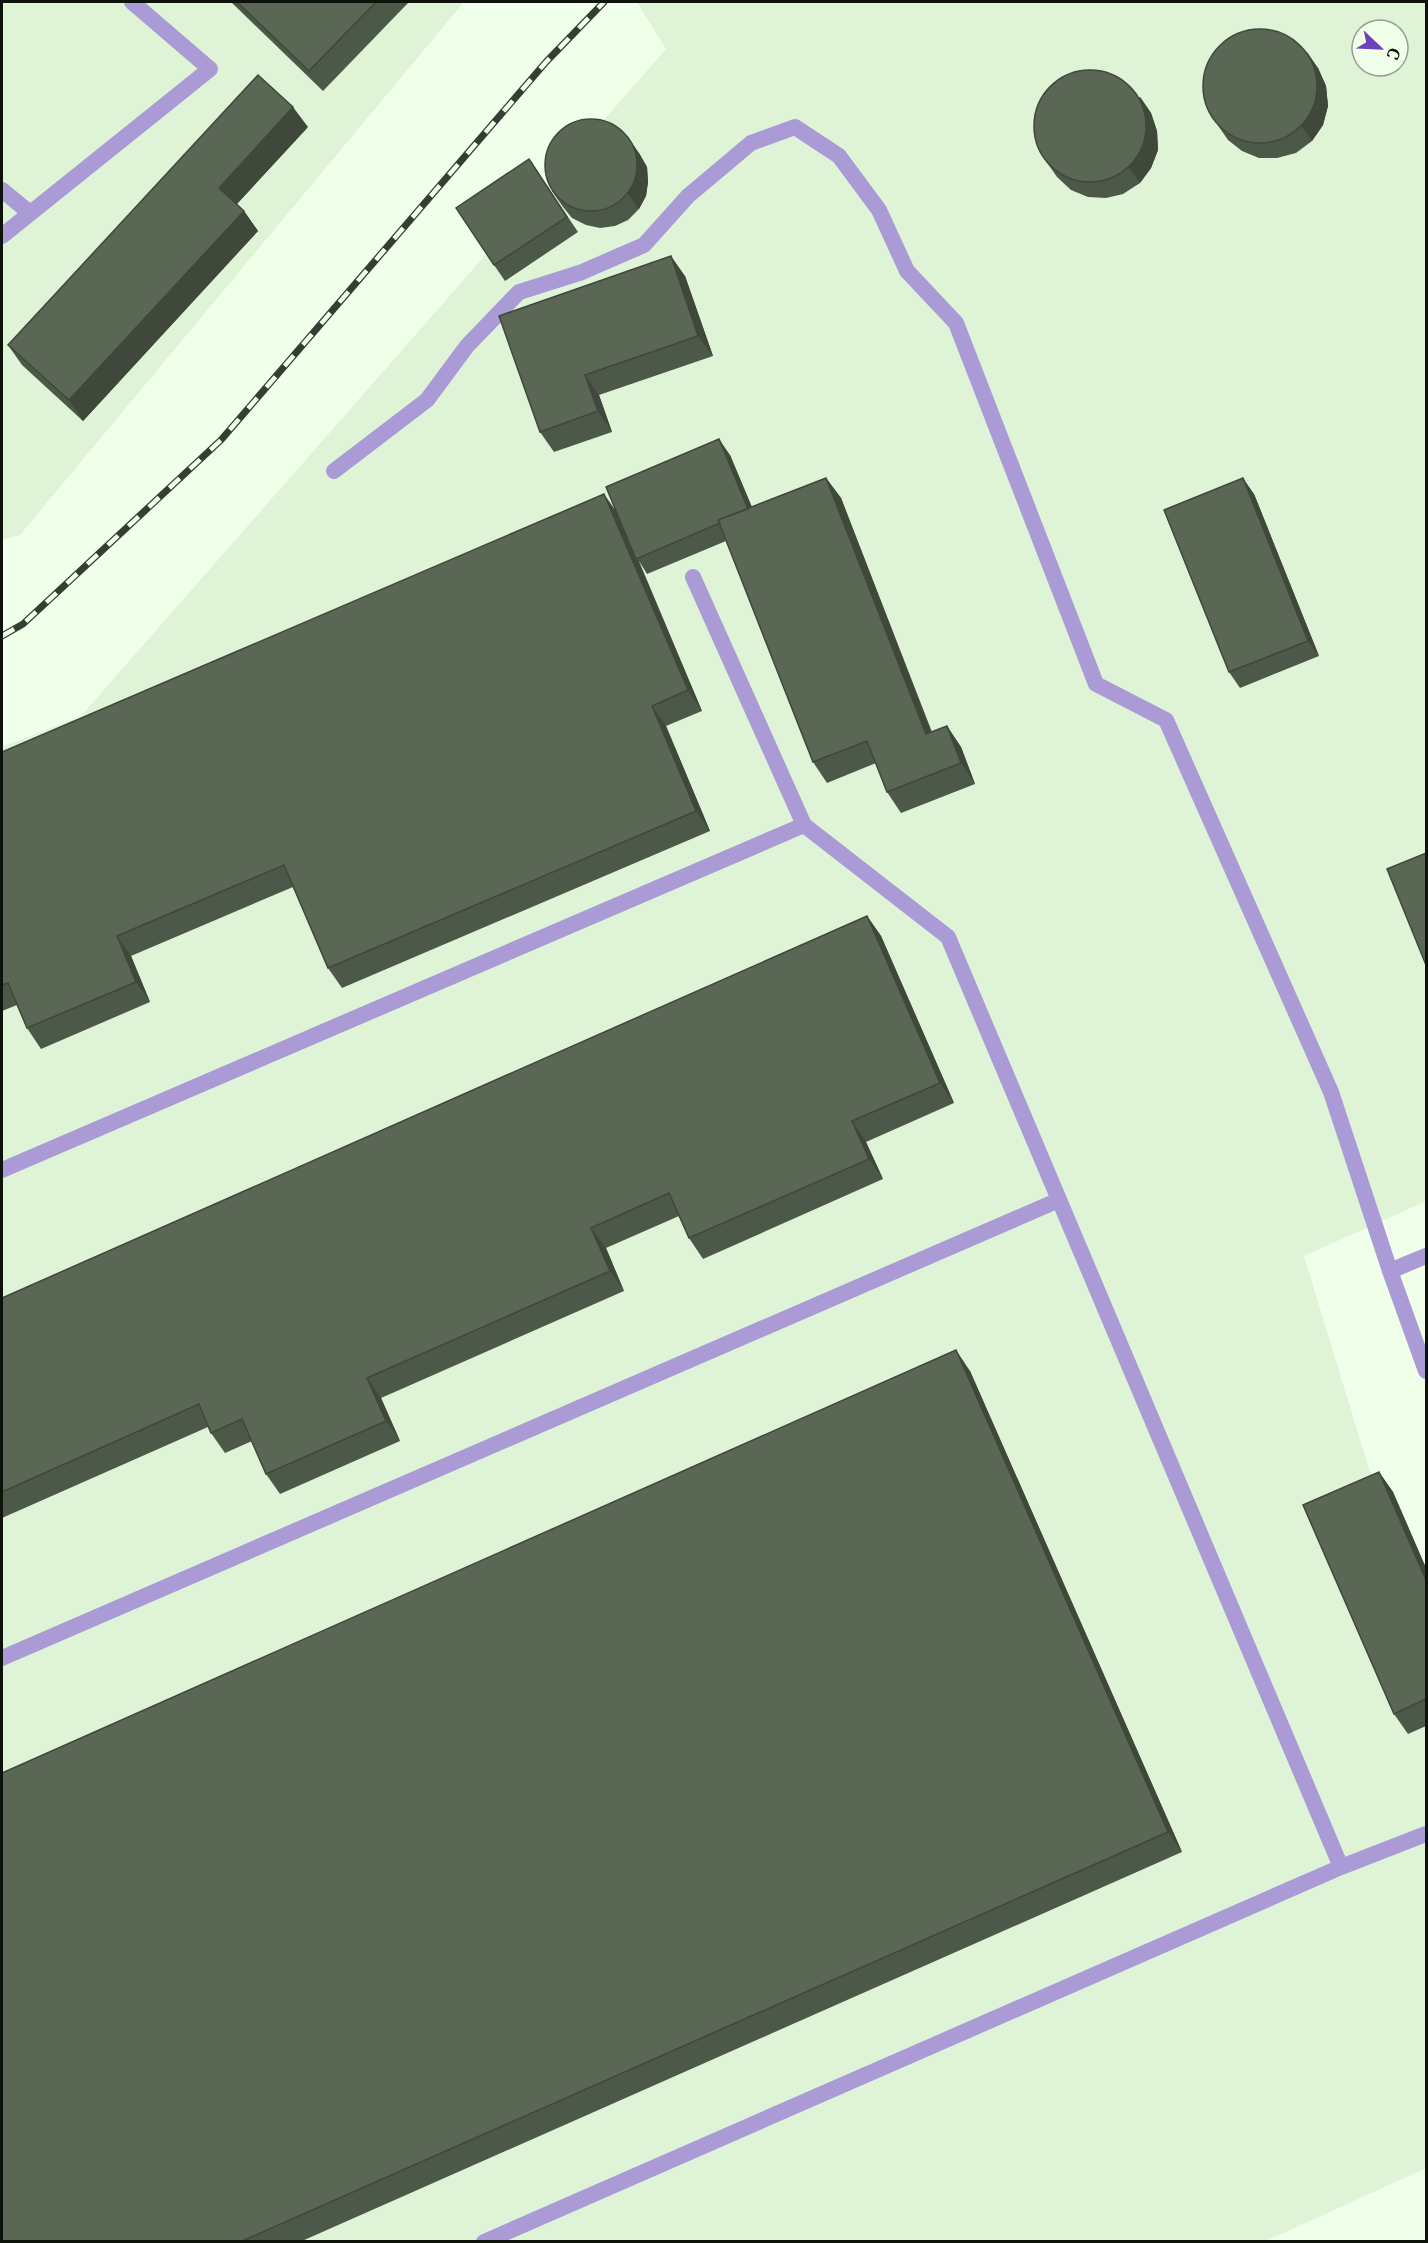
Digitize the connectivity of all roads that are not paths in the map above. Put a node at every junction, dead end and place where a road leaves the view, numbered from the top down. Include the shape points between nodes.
1 (132, 2) edge
2 (2, 190) edge
3 (30, 213) junction
4 (2, 236) edge
5 (334, 471) dead end
6 (693, 577) dead end
7 (804, 825) junction
8 (2, 1170) edge
9 (1059, 1200) junction
10 (1426, 1256) edge
11 (1390, 1272) junction
12 (1426, 1371) edge
13 (2, 1658) edge
14 (1426, 1834) edge
15 (1341, 1867) junction
16 (484, 2241) edge

1 - 3 lane via 210,69
2 - 3 lane
3 - 4 lane
5 - 11 lane via 427,400 467,346 519,292 582,272 644,245 688,196 751,143 795,127 839,156 879,210 907,271 956,323 1095,684 1166,720 1331,1092
6 - 7 lane
7 - 8 lane
7 - 9 lane via 948,938
9 - 13 lane
9 - 15 lane
10 - 11 lane
11 - 12 lane
14 - 15 lane
15 - 16 lane

